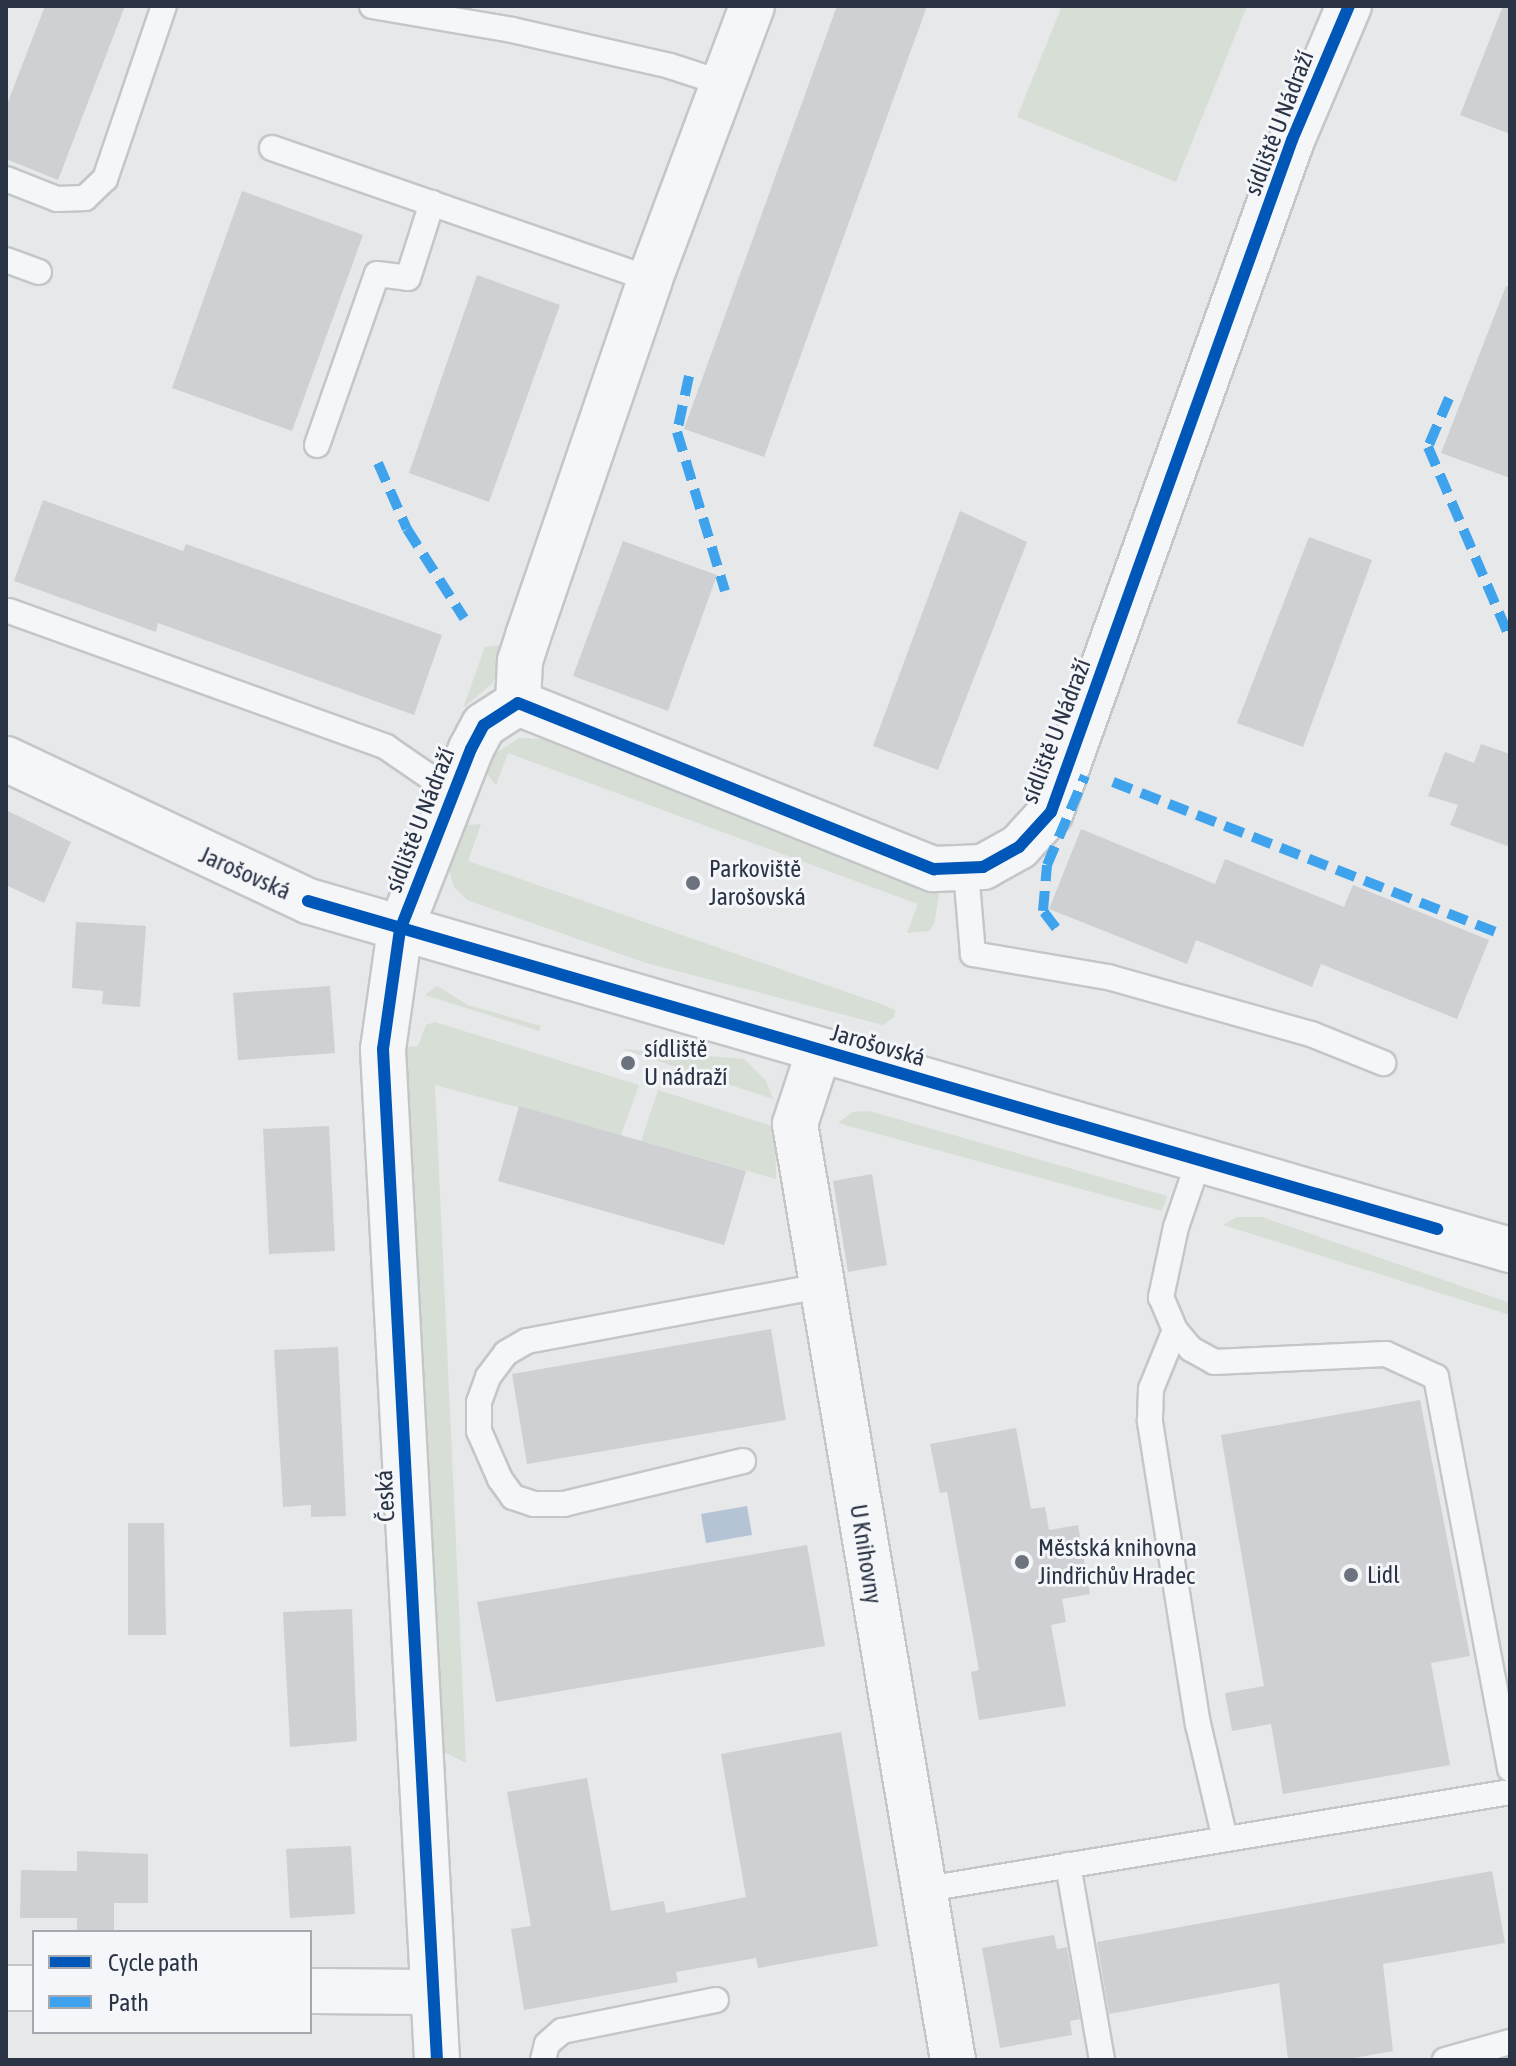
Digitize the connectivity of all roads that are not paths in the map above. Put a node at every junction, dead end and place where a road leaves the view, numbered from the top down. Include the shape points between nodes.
1 (164, 6) edge
2 (372, 6) edge
3 (752, 6) edge
4 (1349, 6) edge
5 (725, 84) junction
6 (272, 148) dead end
7 (6, 179) edge
8 (432, 203) junction
9 (6, 260) edge
10 (39, 272) dead end
11 (650, 279) junction
12 (317, 445) dead end
13 (9, 611) dead end
14 (518, 703) junction
15 (6, 759) edge
16 (456, 795) junction
17 (966, 871) junction
18 (400, 930) junction
19 (819, 1051) junction
20 (1383, 1063) dead end
21 (1199, 1160) junction
22 (1510, 1250) edge
23 (822, 1286) junction
24 (1175, 1330) junction
25 (743, 1461) dead end
26 (1510, 1769) edge
27 (1510, 1792) edge
28 (1225, 1839) junction
29 (1068, 1865) junction
30 (921, 1890) junction
31 (6, 1988) edge
32 (32, 1988) edge
33 (312, 1991) edge
34 (433, 1992) junction
35 (716, 2000) dead end
36 (1510, 2042) edge
37 (437, 2060) edge
38 (543, 2060) edge
39 (953, 2060) edge
40 (1102, 2060) edge
41 (1445, 2060) edge

1 - 7 lane via 105,179 85,198 57,199
2 - 5 lane via 540,37
3 - 5 street
4 - 17 street, sídliště U Nádraží via 1292,140 1051,812 1004,858
5 - 11 street
6 - 8 lane
8 - 11 lane
8 - 12 lane via 408,278 377,274
9 - 10 lane
11 - 14 street via 520,661
13 - 16 lane via 386,747
14 - 16 street, sídliště U Nádraží via 484,725
14 - 17 street, sídliště U Nádraží via 893,856 934,869
15 - 18 street, Jarošovská via 308,901
16 - 18 street, sídliště U Nádraží
17 - 20 lane via 973,954 1108,977 1311,1034
18 - 19 street, Jarošovská
18 - 34 street, Česká via 383,1049
19 - 21 street, Jarošovská
19 - 23 street, U Knihovny via 795,1124
21 - 22 street, Jarošovská
21 - 24 lane via 1176,1227 1161,1297
23 - 25 lane via 527,1341 506,1353 488,1377 479,1402 479,1431 500,1479 513,1497 534,1504 564,1504
23 - 30 street, U Knihovny
24 - 26 lane via 1214,1362 1386,1354 1436,1377
24 - 28 lane via 1151,1389 1150,1422 1198,1724
27 - 28 lane
28 - 29 lane
29 - 30 lane
29 - 40 lane
30 - 39 street, U Knihovny
31 - 32 street
33 - 34 street
34 - 37 street, Česká
35 - 38 lane via 562,2031 547,2044
36 - 41 lane

